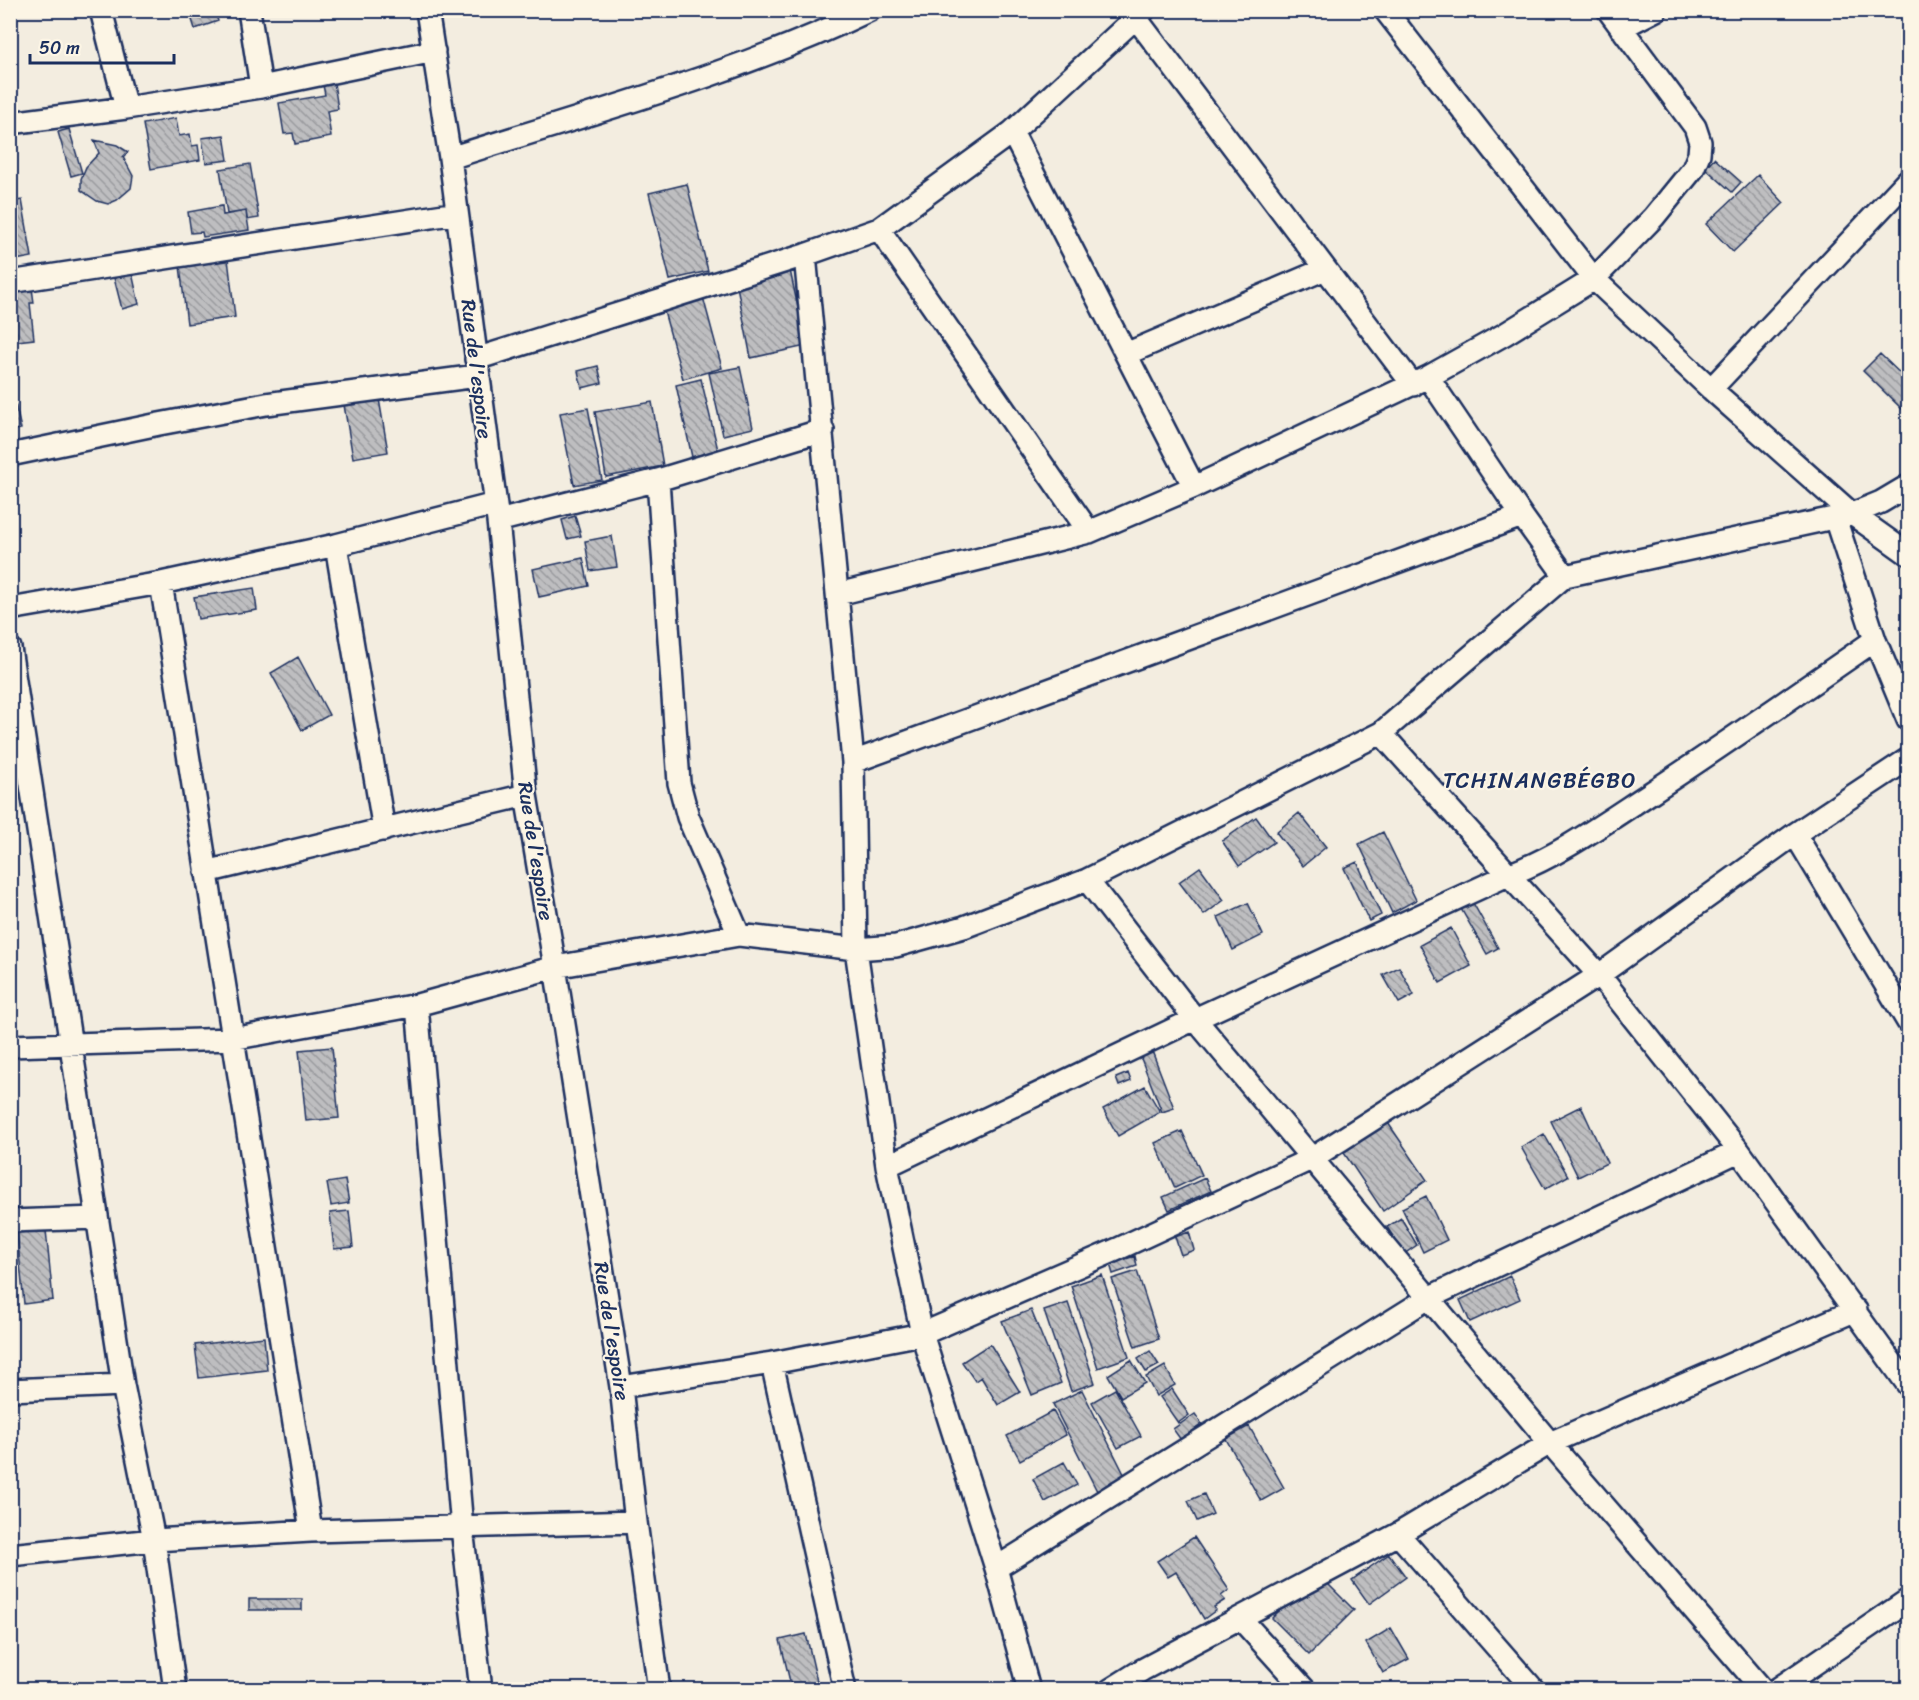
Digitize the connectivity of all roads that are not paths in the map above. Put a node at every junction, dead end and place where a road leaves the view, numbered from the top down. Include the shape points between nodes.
1 (101, 10) edge
2 (249, 10) edge
3 (870, 10) edge
4 (1385, 10) edge
5 (1608, 10) edge
6 (1656, 10) edge
7 (431, 12) edge
8 (1140, 14) edge
9 (1621, 28) junction
10 (434, 51) junction
11 (261, 87) junction
12 (126, 108) junction
13 (10, 123) edge
14 (1012, 132) junction
15 (450, 158) junction
16 (1908, 180) edge
17 (457, 213) junction
18 (879, 229) junction
19 (805, 255) junction
20 (1325, 269) junction
21 (1594, 279) junction
22 (10, 282) edge
23 (1126, 354) junction
24 (477, 368) junction
25 (1420, 381) junction
26 (1711, 389) junction
27 (823, 430) junction
28 (10, 455) edge
29 (658, 480) junction
30 (1908, 486) edge
31 (1194, 487) junction
32 (496, 513) junction
33 (1521, 516) junction
34 (1843, 516) junction
35 (1089, 532) junction
36 (336, 545) junction
37 (1908, 554) edge
38 (1565, 576) junction
39 (161, 583) junction
40 (838, 594) junction
41 (10, 609) edge
42 (1875, 640) junction
43 (10, 648) edge
44 (1908, 720) edge
45 (1381, 733) junction
46 (1908, 759) edge
47 (853, 762) junction
48 (526, 795) junction
49 (384, 830) junction
50 (1795, 834) junction
51 (206, 872) junction
52 (1508, 875) junction
53 (1087, 880) junction
54 (739, 935) junction
55 (856, 950) junction
56 (555, 968) junction
57 (1599, 975) junction
58 (417, 1005) junction
59 (1195, 1019) junction
60 (1908, 1022) edge
61 (232, 1039) junction
62 (69, 1043) junction
63 (10, 1046) edge
64 (1739, 1151) junction
65 (1311, 1158) junction
66 (887, 1166) junction
67 (97, 1218) junction
68 (10, 1221) edge
69 (1430, 1297) junction
70 (1856, 1310) junction
71 (922, 1334) junction
72 (772, 1363) junction
73 (1905, 1373) edge
74 (123, 1385) junction
75 (621, 1387) junction
76 (10, 1390) edge
77 (1551, 1443) junction
78 (636, 1522) junction
79 (462, 1528) junction
80 (311, 1531) junction
81 (1398, 1534) junction
82 (154, 1540) junction
83 (10, 1555) edge
84 (996, 1568) junction
85 (1908, 1600) edge
86 (1240, 1618) junction
87 (175, 1689) edge
88 (481, 1689) edge
89 (659, 1689) edge
90 (845, 1689) edge
91 (1029, 1689) edge
92 (1110, 1689) edge
93 (1305, 1689) edge
94 (1534, 1689) edge
95 (1763, 1689) edge
96 (1776, 1689) edge

1 - 12 street
2 - 11 street
3 - 15 street via 699,78
4 - 21 street
5 - 9 street
6 - 9 street
7 - 10 street, Rue de l'espoire
8 - 14 street
8 - 20 street
9 - 21 street via 1695,127 1699,154 1693,169 1654,217
10 - 11 street
10 - 15 street, Rue de l'espoire
11 - 12 street
12 - 13 street
14 - 18 street
14 - 23 street
15 - 17 street, Rue de l'espoire
16 - 26 street
17 - 22 street
17 - 24 street, Rue de l'espoire
18 - 19 street
18 - 35 street
19 - 24 street
19 - 27 street
20 - 23 street
20 - 25 street
21 - 25 street
21 - 26 street
23 - 31 street
24 - 28 street via 266,404
24 - 32 street, Rue de l'espoire
25 - 31 street
25 - 33 street
26 - 34 street
27 - 29 street
27 - 40 street
29 - 32 street
29 - 54 street via 680,783 688,817
30 - 34 street via 1881,502
31 - 35 street
32 - 36 street
32 - 48 street, Rue de l'espoire
33 - 38 street
33 - 47 street
34 - 37 street
34 - 38 street
34 - 42 street
35 - 40 street
36 - 39 street
36 - 49 street
38 - 45 street
39 - 41 street
39 - 51 street
40 - 47 street
42 - 44 street
42 - 52 street via 1574,843 1538,864
43 - 62 street
45 - 52 street
45 - 53 street
46 - 50 street
47 - 55 street
48 - 49 street
48 - 56 street, Rue de l'espoire
49 - 51 street
50 - 57 street
50 - 60 street
51 - 61 street
52 - 57 street
52 - 59 street
53 - 55 street via 964,927 896,946
53 - 59 street
54 - 55 street
54 - 56 street
55 - 66 street
56 - 58 street
56 - 75 street, Rue de l'espoire
57 - 64 street
57 - 65 street
58 - 61 street
58 - 79 street
59 - 65 street
59 - 66 street
61 - 62 street
61 - 80 street
62 - 63 street
62 - 67 street
64 - 69 street
64 - 70 street
65 - 69 street
65 - 71 street via 1118,1249
66 - 71 street
67 - 68 street
67 - 74 street
69 - 77 street
69 - 84 street
70 - 73 street
70 - 77 street
71 - 72 street
71 - 84 street
72 - 75 street
72 - 90 street
74 - 76 street
74 - 82 street
75 - 78 street, Rue de l'espoire
77 - 81 street
77 - 95 street
78 - 79 street
78 - 89 street, Rue de l'espoire
79 - 80 street
79 - 88 street
80 - 82 street
81 - 86 street
81 - 94 street
82 - 83 street
82 - 87 street
84 - 91 street
85 - 96 street
86 - 92 street
86 - 93 street

